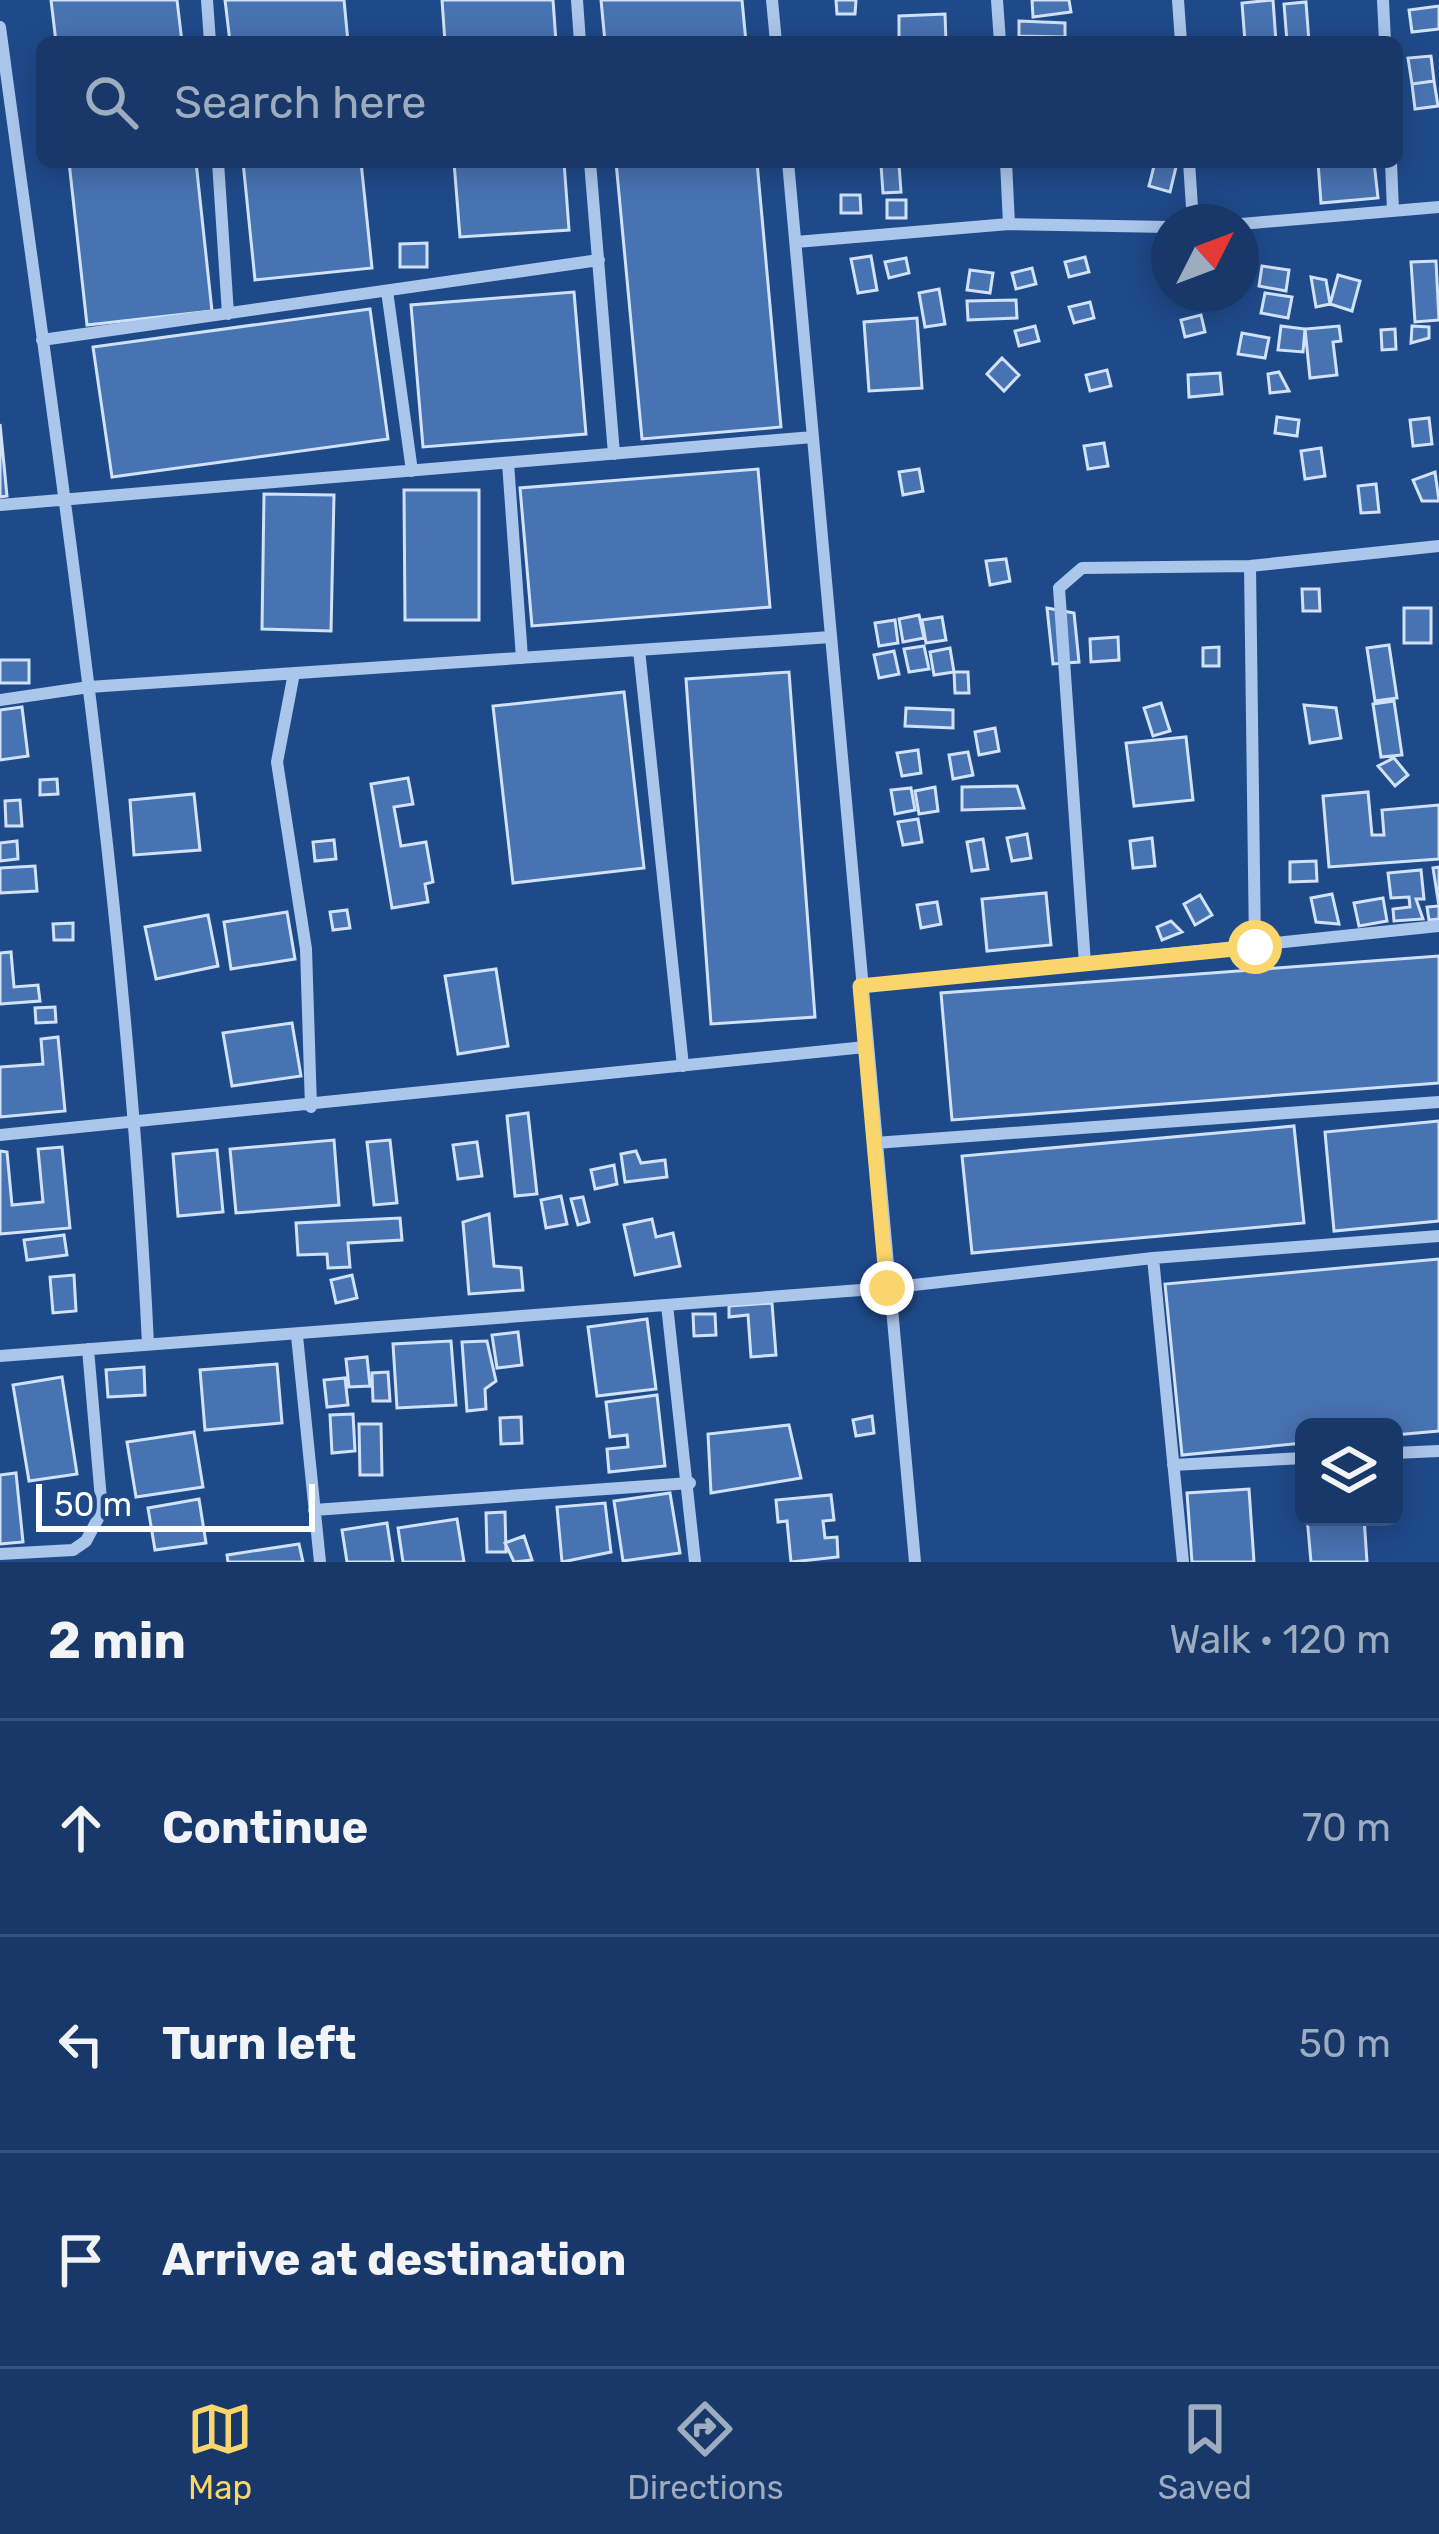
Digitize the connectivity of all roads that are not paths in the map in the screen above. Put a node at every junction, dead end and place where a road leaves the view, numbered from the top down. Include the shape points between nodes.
1 (207, 0) edge
2 (577, 0) edge
3 (772, 0) edge
4 (998, 0) edge
5 (1178, 0) edge
6 (1383, 0) edge
7 (0, 27) edge
8 (209, 36) edge
9 (580, 36) edge
10 (775, 36) edge
11 (1000, 36) edge
12 (1181, 36) edge
13 (1385, 36) edge
14 (218, 168) edge
15 (590, 168) edge
16 (789, 168) edge
17 (1006, 168) edge
18 (1189, 168) edge
19 (1391, 168) edge
20 (1192, 204) edge
21 (1439, 207) edge
22 (1393, 211) junction
23 (1259, 222) edge
24 (1009, 224) junction
25 (1151, 227) edge
26 (796, 242) junction
27 (598, 260) junction
28 (387, 291) junction
29 (228, 314) junction
30 (42, 340) junction
31 (813, 437) junction
32 (614, 454) junction
33 (508, 463) junction
34 (412, 471) junction
35 (64, 501) junction
36 (0, 505) edge
37 (1439, 546) edge
38 (1250, 566) junction
39 (830, 637) junction
40 (639, 650) junction
41 (522, 658) junction
42 (294, 673) junction
43 (88, 687) junction
44 (0, 700) edge
45 (1439, 926) edge
46 (1255, 947) junction
47 (1084, 964) junction
48 (860, 986) junction
49 (865, 1047) junction
50 (683, 1066) junction
51 (1439, 1102) edge
52 (311, 1107) junction
53 (138, 1124) junction
54 (0, 1135) edge
55 (874, 1143) junction
56 (1439, 1236) edge
57 (1153, 1258) junction
58 (887, 1288) junction
59 (667, 1305) junction
60 (297, 1336) junction
61 (148, 1343) junction
62 (88, 1349) junction
63 (0, 1355) edge
64 (1439, 1451) edge
65 (1403, 1453) edge
66 (1295, 1458) edge
67 (1173, 1465) junction
68 (690, 1483) junction
69 (314, 1510) junction
70 (4, 1556) edge
71 (320, 1562) edge
72 (695, 1562) edge
73 (915, 1562) edge
74 (1183, 1562) edge

1 - 8 street
2 - 9 street
3 - 10 street
4 - 11 street
5 - 12 street
6 - 13 street
7 - 30 street
14 - 29 street
15 - 27 street
16 - 26 street
17 - 24 street
18 - 20 street
19 - 22 street
21 - 22 street
22 - 23 street
24 - 25 street
24 - 26 street
26 - 31 street
27 - 28 street
27 - 32 street
28 - 29 street
28 - 34 street
29 - 30 street
30 - 35 street
31 - 32 street
31 - 39 street
32 - 33 street
33 - 34 street
33 - 41 street
34 - 35 street
35 - 36 street
35 - 43 street
37 - 38 street
38 - 46 street
38 - 47 street via 1082,568 1059,588
39 - 40 street
39 - 48 street
40 - 41 street
40 - 50 street
41 - 42 street
42 - 43 street
42 - 52 street via 277,762 306,949
43 - 44 street
43 - 53 street
45 - 46 street
46 - 47 street
47 - 48 street
48 - 49 street
49 - 50 street
49 - 55 street
50 - 52 street
51 - 55 street
52 - 53 street
53 - 54 street
53 - 61 street
55 - 58 street
56 - 57 street
57 - 58 street
57 - 67 street
58 - 59 street
58 - 73 street
59 - 60 street
59 - 68 street
60 - 61 street
60 - 69 street
61 - 62 street
62 - 63 street
62 - 70 street via 102,1511 96,1527 73,1550
64 - 65 street
66 - 67 street
67 - 74 street
68 - 69 street
68 - 72 street
69 - 71 street

